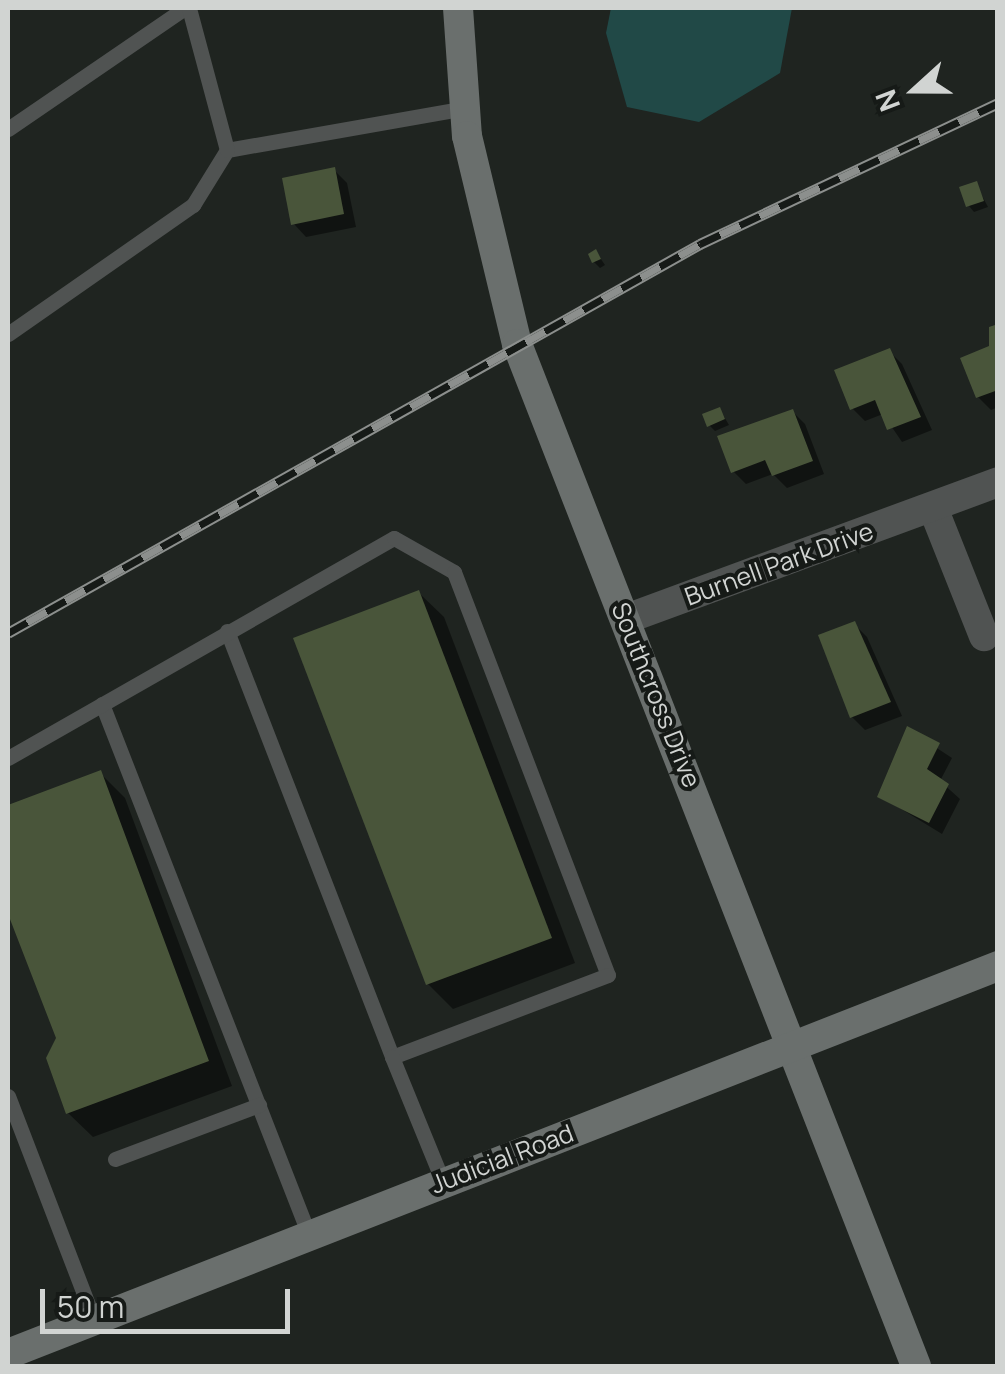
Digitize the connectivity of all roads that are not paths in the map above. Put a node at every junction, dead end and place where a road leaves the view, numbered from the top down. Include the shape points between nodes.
1 (187, 8) edge
2 (458, 8) edge
3 (466, 108) junction
4 (8, 129) edge
5 (227, 150) junction
6 (8, 334) edge
7 (998, 482) edge
8 (933, 508) junction
9 (626, 619) junction
10 (227, 631) junction
11 (984, 636) dead end
12 (102, 704) junction
13 (8, 758) edge
14 (998, 966) edge
15 (794, 1044) junction
16 (392, 1057) junction
17 (8, 1096) edge
18 (258, 1105) junction
19 (114, 1159) dead end
20 (442, 1182) junction
21 (309, 1235) junction
22 (94, 1320) junction
23 (8, 1354) edge
24 (916, 1366) edge

1 - 4 lane
1 - 5 lane
2 - 3 street, Southcross Drive
3 - 5 lane
3 - 9 street, Southcross Drive via 518,344
5 - 6 lane via 193,206
7 - 8 street, Burnell Park Drive
8 - 9 street, Burnell Park Drive
8 - 11 street
9 - 15 street, Southcross Drive
10 - 12 lane
10 - 16 lane
10 - 16 lane via 394,538 454,572 608,975
12 - 13 lane
12 - 18 lane
14 - 15 street, Judicial Road
15 - 20 street, Judicial Road
15 - 24 street, Southcross Drive
16 - 20 lane
17 - 22 lane
18 - 19 lane
18 - 21 lane
20 - 21 street, Judicial Road
21 - 22 street, Judicial Road
22 - 23 street, Judicial Road

